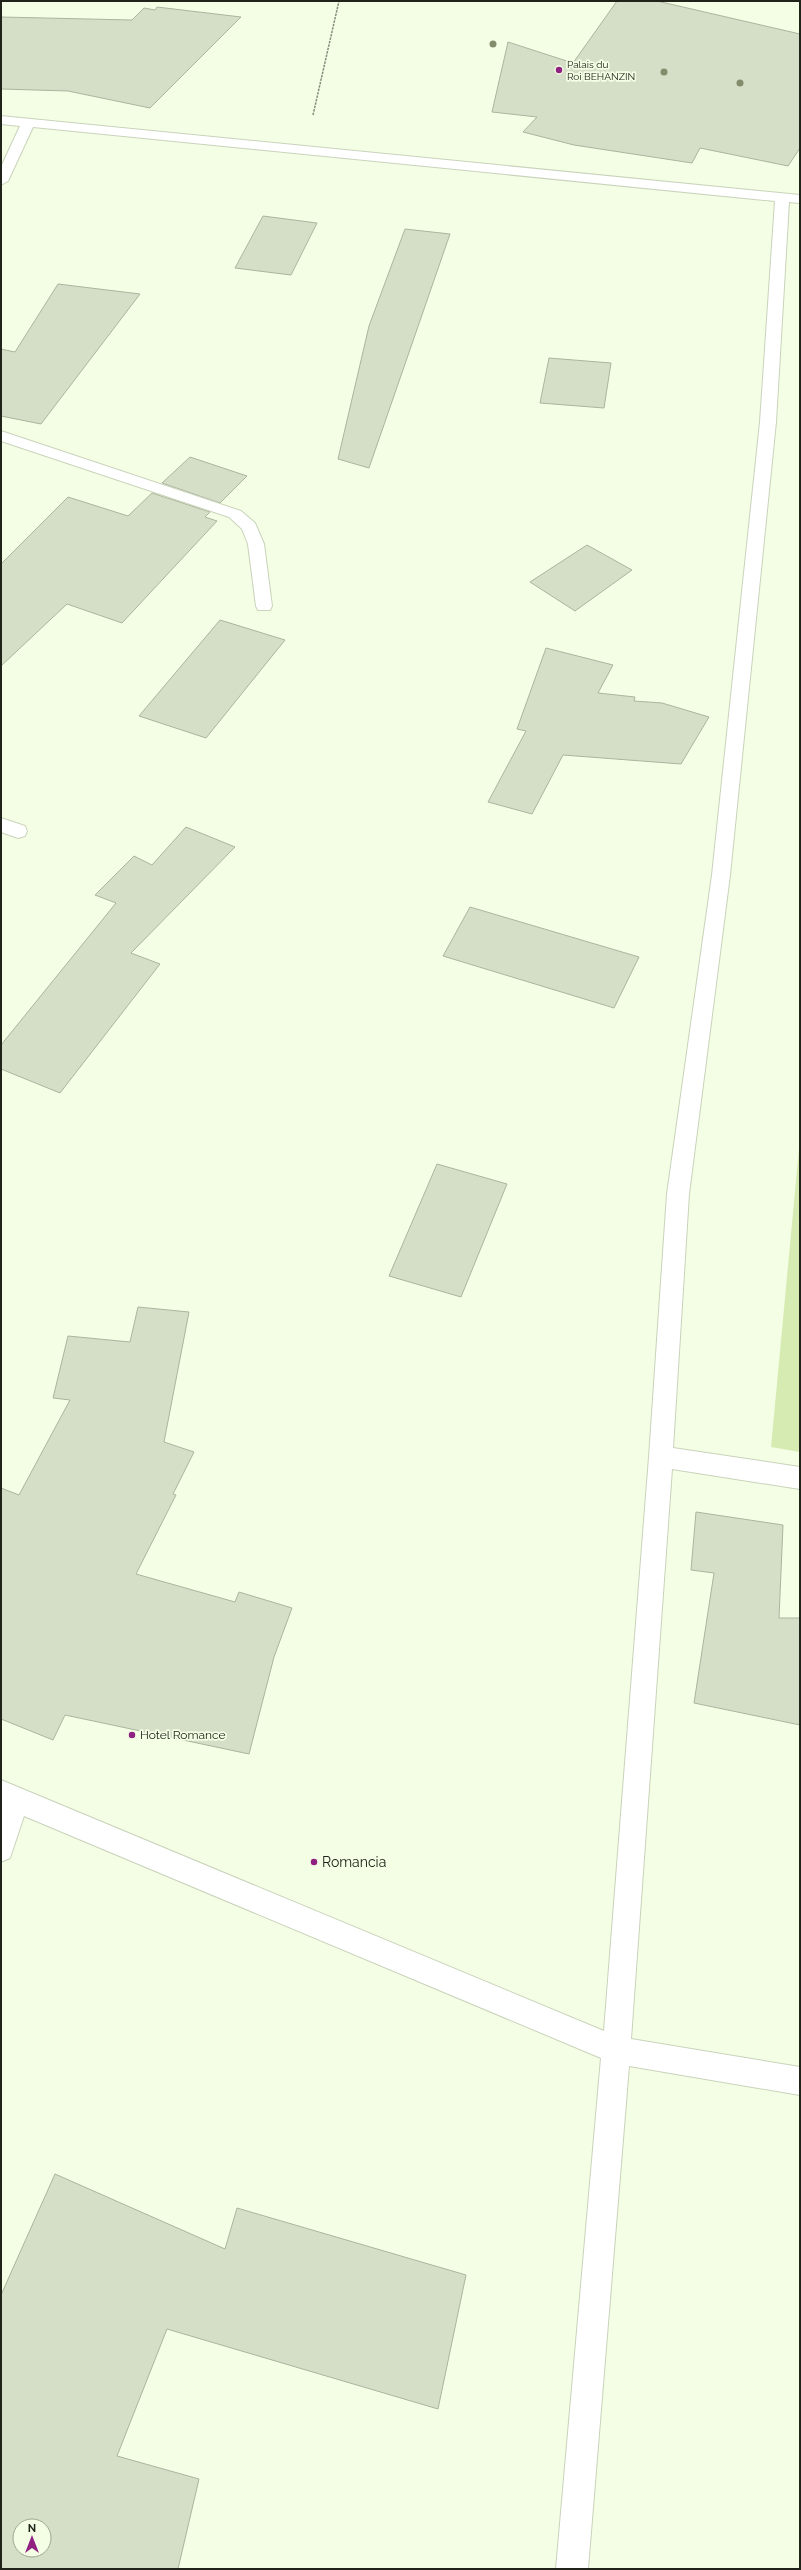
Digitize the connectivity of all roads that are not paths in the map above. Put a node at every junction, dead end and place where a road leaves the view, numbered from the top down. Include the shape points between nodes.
1 (1, 120) edge
2 (28, 122) junction
3 (1, 181) edge
4 (791, 198) edge
5 (1, 436) edge
6 (264, 606) dead end
7 (661, 1457) junction
8 (800, 1478) edge
9 (8, 1797) edge
10 (1, 1849) edge
11 (616, 2050) junction
12 (800, 2081) edge
13 (572, 2569) edge

1 - 2 street
2 - 3 street
2 - 4 street
4 - 7 street via 721,875 678,1194
5 - 6 street via 235,514 249,527 256,544
7 - 8 street
7 - 11 street
9 - 10 street
9 - 11 street
11 - 12 street
11 - 13 street

